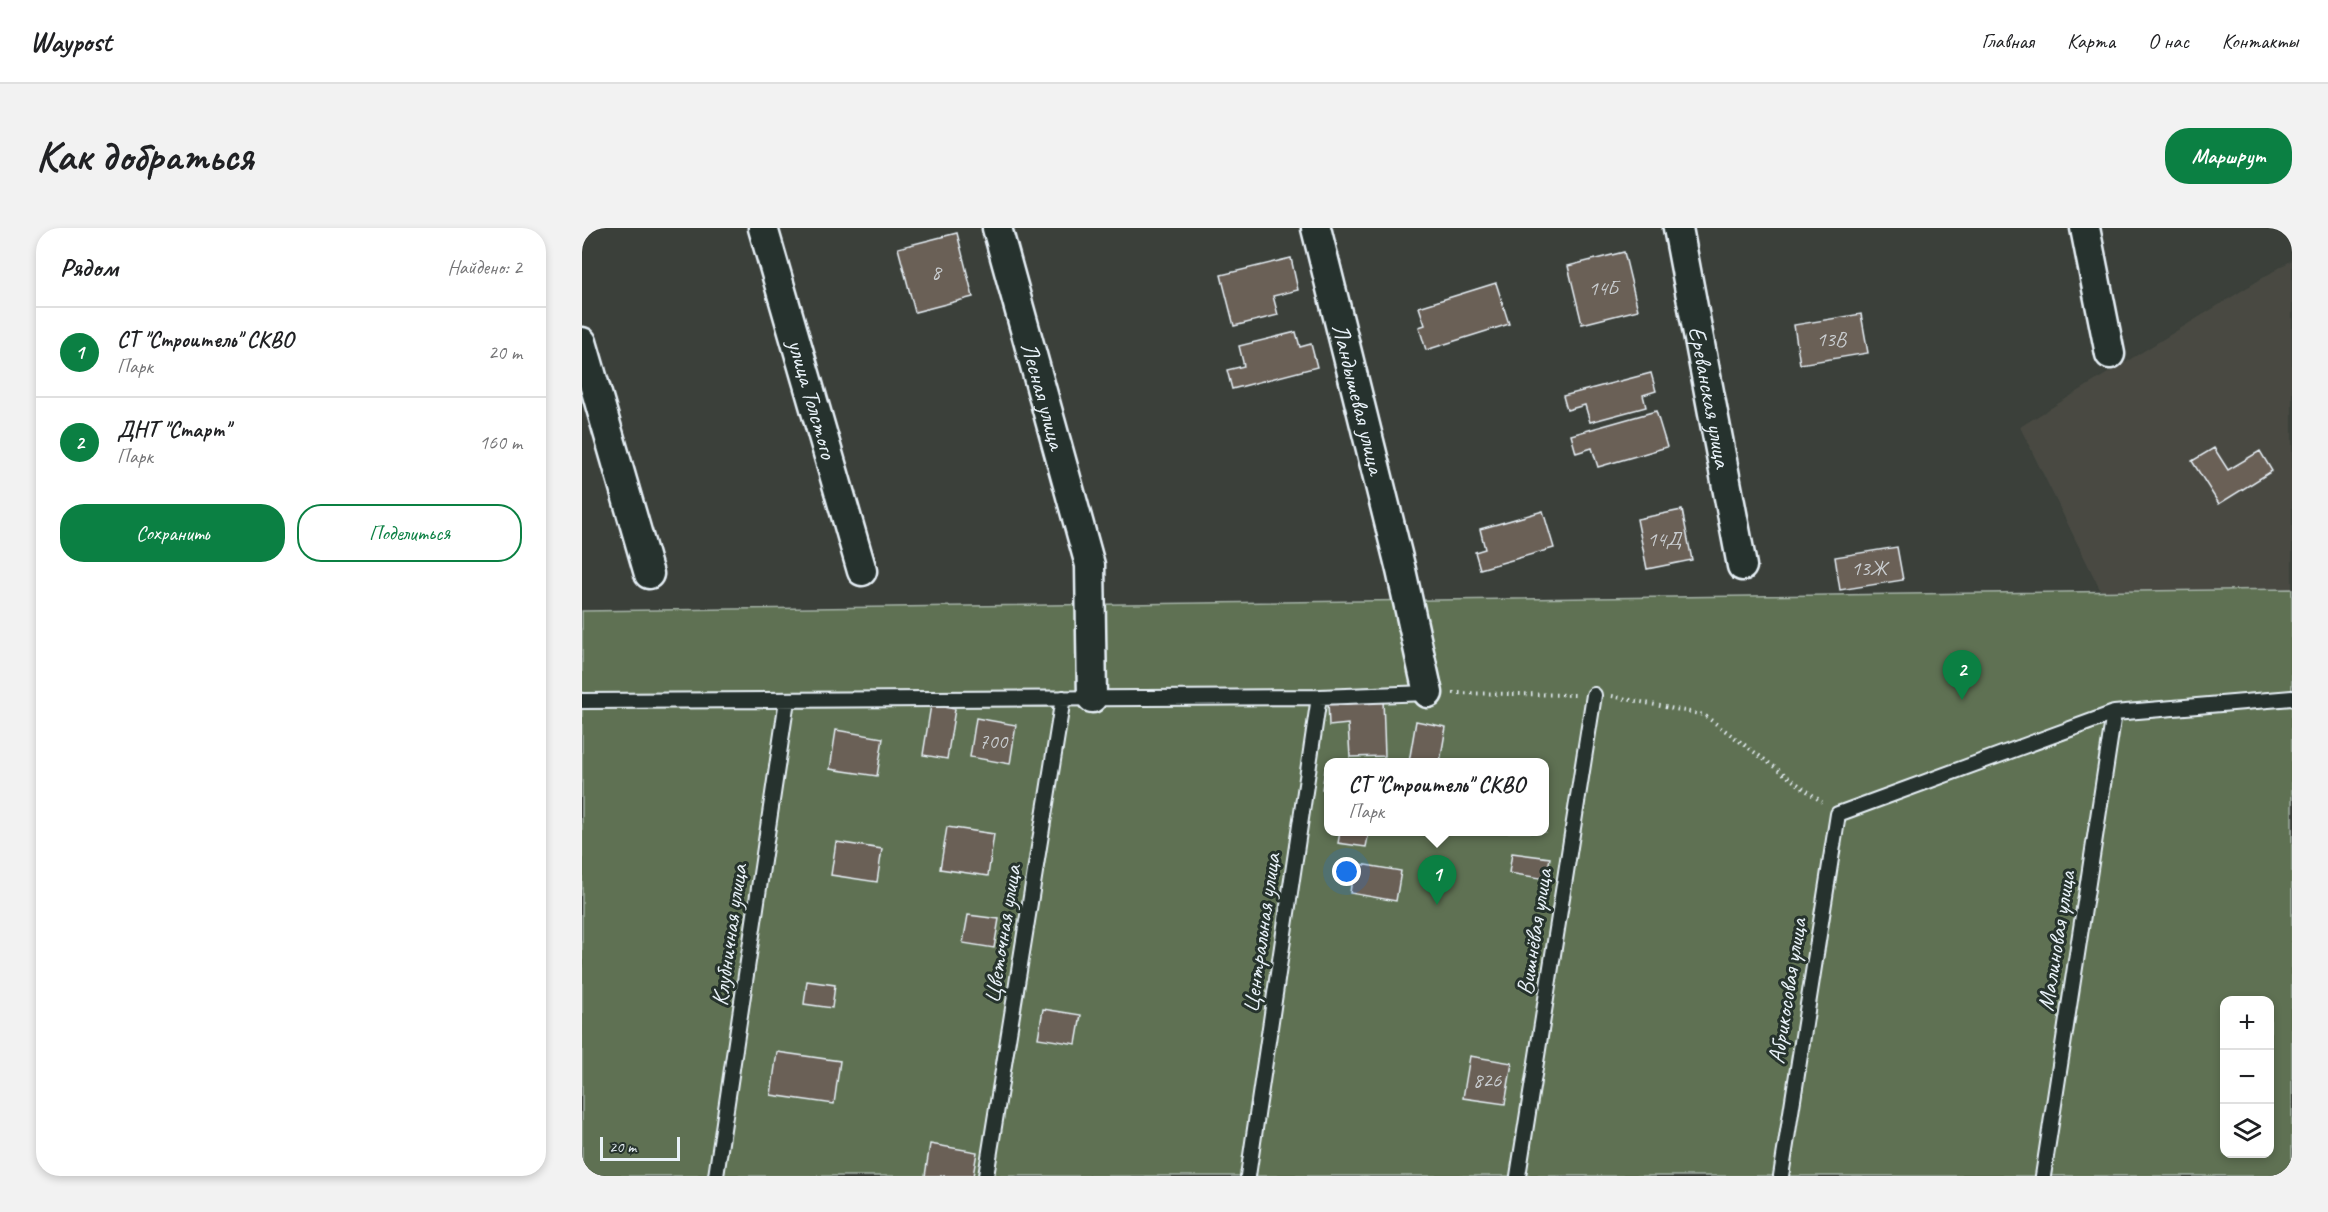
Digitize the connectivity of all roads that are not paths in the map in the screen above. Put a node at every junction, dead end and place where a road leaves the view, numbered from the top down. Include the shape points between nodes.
1 (762, 228) edge
2 (997, 228) edge
3 (1316, 228) edge
4 (1678, 228) edge
5 (2085, 228) edge
6 (582, 342) edge
7 (2110, 354) dead end
8 (1742, 566) dead end
9 (862, 571) dead end
10 (650, 574) dead end
11 (1428, 693) joint
12 (1594, 695) road end
13 (1319, 697) junction
14 (1063, 698) junction
15 (1092, 698) junction
16 (2292, 698) edge
17 (787, 700) junction
18 (582, 701) edge
19 (2114, 712) junction
20 (716, 1176) edge
21 (986, 1176) edge
22 (1248, 1176) edge
23 (1518, 1176) edge
24 (1782, 1176) edge
25 (2043, 1176) edge

1 - 9 street, улица Толстого
2 - 15 street, Лесная улица via 1090,565
3 - 11 street, Ландышевая улица
4 - 8 street, Ереванская улица
5 - 7 street
6 - 10 street
11 - 13 lane
12 - 23 lane, Вишнёвая улица
13 - 15 lane
13 - 22 lane, Центральная улица
14 - 15 lane
14 - 17 lane
14 - 21 lane, Цветочная улица
16 - 19 lane
17 - 18 lane
17 - 20 lane, Клубничная улица
19 - 24 lane, Абрикосовая улица via 1838,814
19 - 25 lane, Малиновая улица

